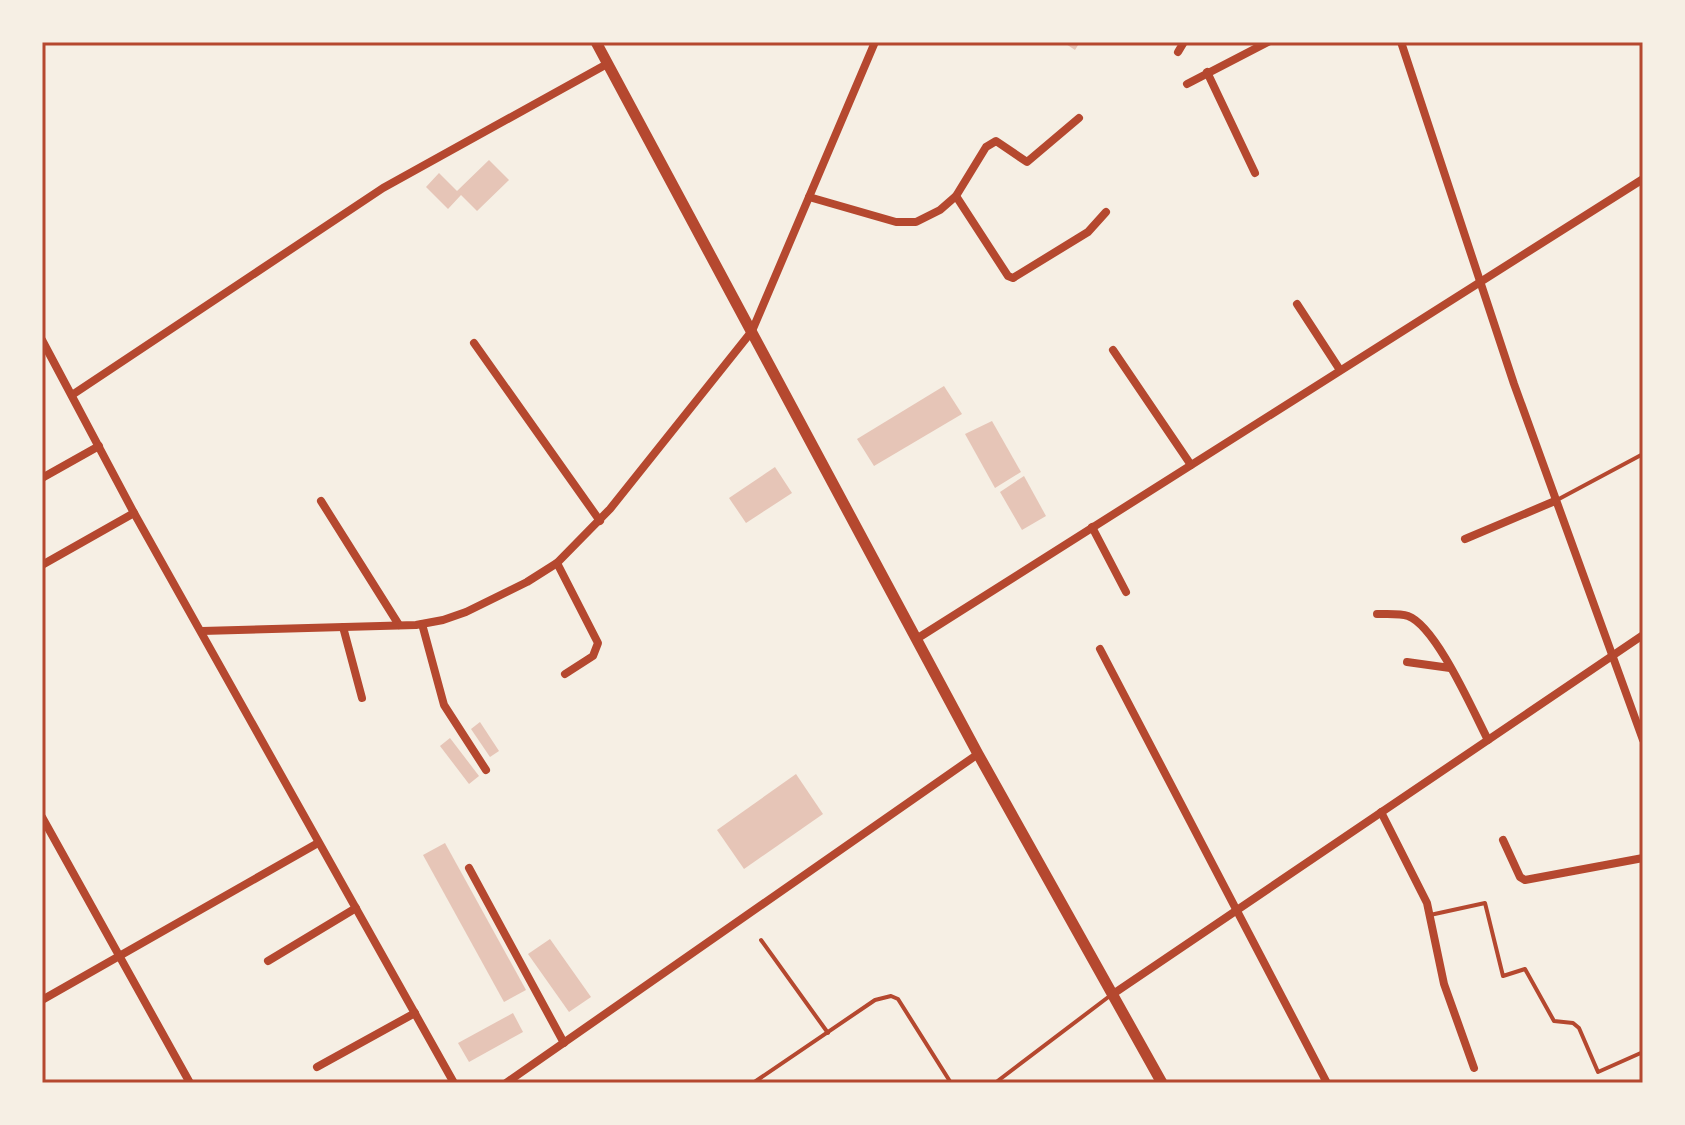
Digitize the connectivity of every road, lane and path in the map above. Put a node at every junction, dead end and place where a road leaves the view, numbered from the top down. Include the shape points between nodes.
1 (596, 42) edge
2 (875, 42) edge
3 (1184, 42) edge
4 (1268, 42) edge
5 (1401, 42) edge
6 (1178, 52) dead end
7 (607, 64) junction
8 (1207, 72) junction
9 (1187, 84) dead end
10 (1079, 118) dead end
11 (1255, 173) dead end
12 (1643, 179) edge
13 (956, 196) junction
14 (809, 197) junction
15 (1106, 212) dead end
16 (1481, 280) junction
17 (1297, 304) dead end
18 (752, 331) junction
19 (42, 340) edge
20 (474, 343) dead end
21 (1113, 350) dead end
22 (1340, 370) junction
23 (72, 395) junction
24 (99, 446) junction
25 (1643, 454) edge
26 (1191, 465) junction
27 (42, 478) edge
28 (321, 501) dead end
29 (1555, 501) junction
30 (134, 513) junction
31 (600, 521) junction
32 (1092, 527) junction
33 (1465, 539) dead end
34 (557, 563) junction
35 (42, 565) edge
36 (1126, 592) dead end
37 (1377, 614) dead end
38 (422, 624) junction
39 (399, 625) junction
40 (343, 627) junction
41 (202, 631) junction
42 (1643, 635) edge
43 (918, 638) junction
44 (1100, 649) dead end
45 (1611, 656) junction
46 (1407, 662) dead end
47 (1450, 668) junction
48 (565, 674) dead end
49 (362, 698) dead end
50 (1488, 740) junction
51 (1643, 740) edge
52 (978, 754) junction
53 (486, 770) dead end
54 (1381, 812) junction
55 (42, 817) edge
56 (1503, 840) dead end
57 (318, 843) junction
58 (1643, 858) edge
59 (469, 868) dead end
60 (356, 908) junction
61 (1236, 910) junction
62 (1430, 915) junction
63 (761, 940) dead end
64 (119, 956) junction
65 (268, 961) dead end
66 (1113, 994) junction
67 (42, 1000) edge
68 (415, 1013) junction
69 (828, 1033) junction
70 (564, 1043) junction
71 (1643, 1052) edge
72 (317, 1067) dead end
73 (1474, 1068) dead end
74 (190, 1083) edge
75 (454, 1083) edge
76 (506, 1083) edge
77 (753, 1083) edge
78 (951, 1083) edge
79 (995, 1083) edge
80 (1162, 1083) edge
81 (1327, 1083) edge

1 - 7 street
2 - 14 street
3 - 6 street
4 - 8 street
5 - 16 street
7 - 18 street
7 - 23 street via 383,188
8 - 9 street
8 - 11 street
10 - 13 street via 1027,162 993,142
12 - 16 street
13 - 14 street via 940,210 906,224
13 - 15 street via 1013,278 1088,232
14 - 18 street
16 - 22 street
16 - 29 street
17 - 22 street
18 - 31 street
18 - 43 street
19 - 23 street
20 - 31 street
21 - 26 street
22 - 26 street
23 - 24 street
24 - 27 street
24 - 30 street
25 - 29 lane
26 - 32 street
28 - 39 street
29 - 33 street
29 - 45 street
30 - 35 street
30 - 41 street
31 - 34 street
32 - 36 street
32 - 43 street
34 - 38 street via 466,612
34 - 48 street via 598,643 593,656
37 - 47 street via 1407,615 1424,627
38 - 39 street
38 - 53 street via 444,705
39 - 40 street
40 - 41 street
40 - 49 street
41 - 57 street
42 - 45 street
43 - 52 street
44 - 61 street
45 - 50 street
45 - 51 street
46 - 47 street
47 - 50 street
50 - 54 street
52 - 66 street
52 - 70 street
54 - 61 street
54 - 62 street
55 - 64 street
56 - 58 street via 1525,880
57 - 60 street
57 - 64 street
59 - 70 street
60 - 65 street
60 - 68 street
61 - 66 street
61 - 81 street
62 - 71 lane via 1485,903 1503,976 1525,969 1554,1021 1579,1028 1598,1072
62 - 73 street via 1444,984
63 - 69 lane
64 - 67 street
64 - 74 street
66 - 79 lane
66 - 80 street
68 - 72 street
68 - 75 street
69 - 77 lane
69 - 78 lane via 875,1000 891,996 898,999
70 - 76 street

